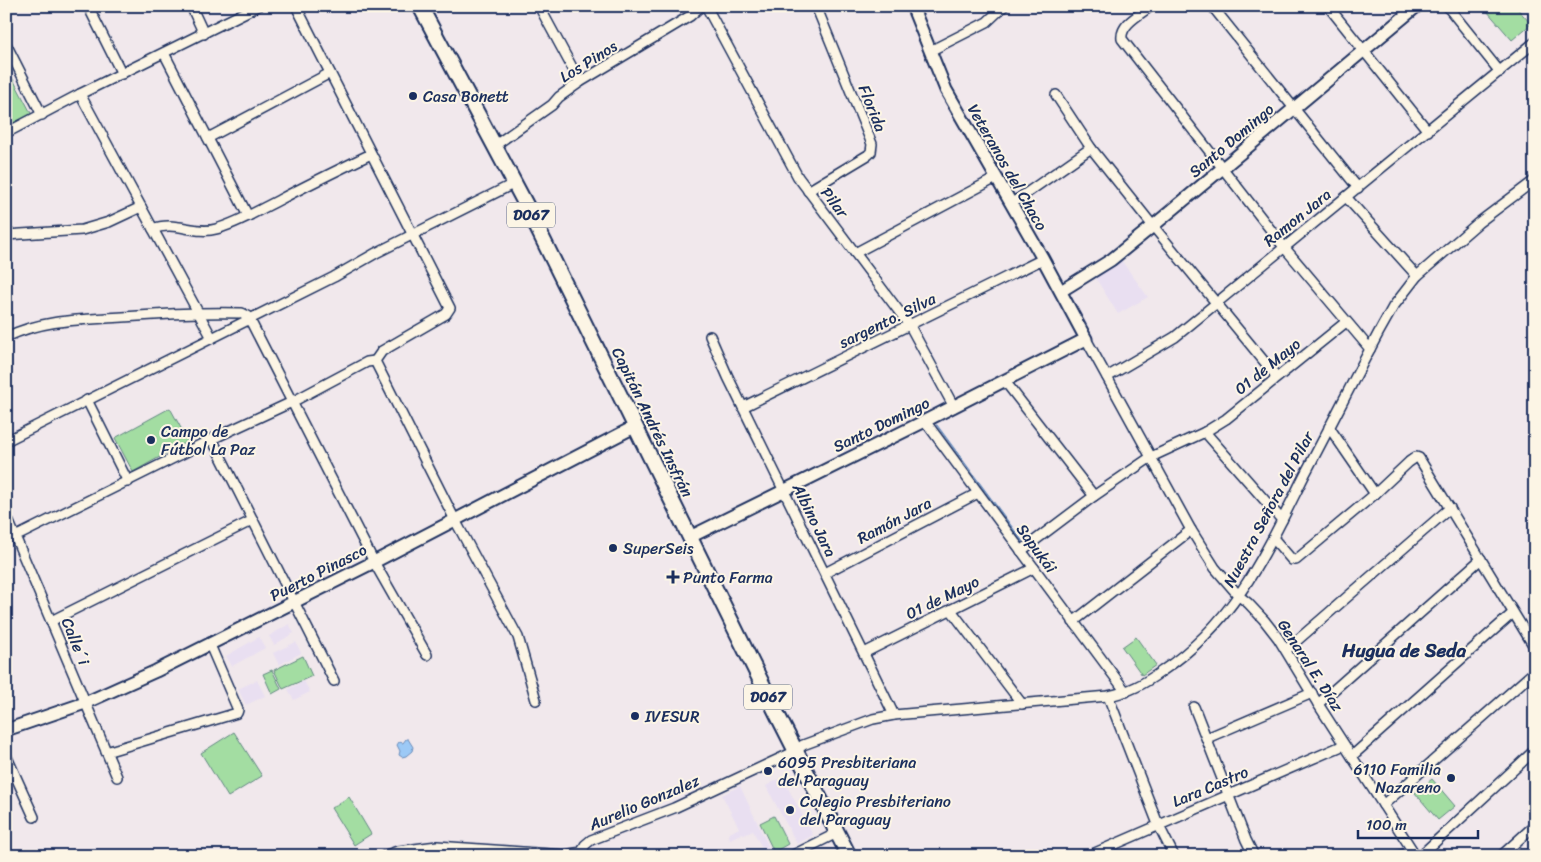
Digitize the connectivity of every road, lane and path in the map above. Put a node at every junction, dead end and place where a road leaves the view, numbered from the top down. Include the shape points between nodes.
1 (88, 6) edge
2 (191, 6) edge
3 (258, 6) edge
4 (296, 6) edge
5 (420, 6) edge
6 (539, 6) edge
7 (816, 6) edge
8 (912, 6) edge
9 (1004, 6) edge
10 (1151, 6) edge
11 (1212, 6) edge
12 (1328, 6) edge
13 (1417, 6) edge
14 (1447, 6) edge
15 (701, 7) edge
16 (204, 34) junction
17 (1535, 42) edge
18 (6, 44) edge
19 (930, 51) junction
20 (1364, 51) junction
21 (164, 53) junction
22 (1500, 72) junction
23 (122, 74) junction
24 (330, 74) junction
25 (580, 82) junction
26 (80, 94) junction
27 (1056, 95) dead end
28 (1294, 108) junction
29 (42, 115) junction
30 (1428, 131) junction
31 (6, 133) edge
32 (208, 138) junction
33 (494, 146) junction
34 (1091, 148) junction
35 (371, 154) junction
36 (1223, 167) junction
37 (996, 178) junction
38 (1535, 180) edge
39 (515, 183) junction
40 (1358, 188) junction
41 (808, 191) junction
42 (1346, 197) junction
43 (1011, 204) junction
44 (141, 207) junction
45 (248, 216) junction
46 (1153, 226) junction
47 (153, 228) junction
48 (412, 234) junction
49 (6, 235) edge
50 (1284, 247) junction
51 (855, 253) junction
52 (1043, 259) junction
53 (1416, 276) junction
54 (1060, 291) junction
55 (1217, 302) junction
56 (198, 312) junction
57 (251, 319) junction
58 (1346, 322) junction
59 (910, 326) junction
60 (710, 336) dead end
61 (6, 338) edge
62 (212, 338) junction
63 (1086, 339) junction
64 (1370, 349) junction
65 (375, 361) junction
66 (1107, 377) junction
67 (1277, 377) junction
68 (1004, 380) junction
69 (88, 400) junction
70 (292, 402) junction
71 (954, 406) junction
72 (743, 408) junction
73 (925, 421) junction
74 (636, 426) junction
75 (1329, 427) junction
76 (1205, 432) junction
77 (212, 439) junction
78 (6, 441) edge
79 (1151, 457) junction
80 (128, 482) junction
81 (784, 490) junction
82 (978, 493) junction
83 (1375, 494) junction
84 (1094, 496) junction
85 (1450, 508) junction
86 (6, 516) edge
87 (253, 520) junction
88 (455, 520) junction
89 (1282, 520) junction
90 (1191, 530) junction
91 (15, 537) junction
92 (690, 537) junction
93 (1273, 538) junction
94 (1021, 551) junction
95 (1481, 559) junction
96 (374, 562) junction
97 (1034, 568) junction
98 (825, 573) junction
99 (1239, 596) junction
100 (295, 601) junction
101 (951, 610) junction
102 (1513, 613) junction
103 (51, 621) junction
104 (1073, 622) junction
105 (210, 645) junction
106 (1535, 648) edge
107 (1286, 650) junction
108 (864, 653) junction
109 (427, 655) dead end
110 (1535, 671) edge
111 (334, 681) dead end
112 (1126, 692) junction
113 (1312, 694) junction
114 (1108, 696) junction
115 (536, 700) dead end
116 (85, 703) junction
117 (1022, 704) junction
118 (1318, 704) junction
119 (1194, 707) dead end
120 (894, 715) junction
121 (6, 730) edge
122 (1207, 738) junction
123 (1344, 745) junction
124 (1535, 750) edge
125 (106, 752) junction
126 (796, 752) junction
127 (6, 755) edge
128 (1352, 756) junction
129 (117, 777) dead end
130 (1229, 795) junction
131 (1383, 805) junction
132 (34, 817) dead end
133 (1158, 824) junction
134 (1535, 825) edge
135 (837, 833) junction
136 (400, 853) edge
137 (495, 853) edge
138 (583, 854) edge
139 (1416, 854) edge
140 (384, 856) edge
141 (791, 856) edge
142 (848, 856) edge
143 (1088, 856) edge
144 (1174, 856) edge
145 (1254, 856) edge
146 (1397, 856) edge
147 (1501, 856) edge

1 - 23 street
2 - 16 street
3 - 16 street
4 - 24 street
5 - 33 main road, Capitán Andrés Insfrán / D067
6 - 25 street
7 - 41 street, Florida via 872,148 868,155
8 - 19 street, Veteranos del Chaco
9 - 19 street via 988,22
10 - 36 street via 1124,27 1122,39
11 - 28 street
12 - 20 street
13 - 20 street, Santo Domingo
14 - 22 street
15 - 25 street, Los Pinos
15 - 41 street, Pilar
16 - 21 street
17 - 22 street, Ramon Jara
18 - 29 street
19 - 37 street, Veteranos del Chaco via 946,90
20 - 28 street, Santo Domingo
20 - 30 street
21 - 23 street
21 - 32 street
22 - 30 street, Ramon Jara
23 - 26 street
24 - 32 street
24 - 35 street
25 - 33 street, Los Pinos
26 - 29 street
26 - 44 street
27 - 34 street
28 - 36 street, Santo Domingo
28 - 40 street
29 - 31 street
30 - 40 street, Ramon Jara
32 - 45 street
33 - 39 main road, Capitán Andrés Insfrán / D067
34 - 43 street
34 - 46 street
35 - 45 street
35 - 48 street
36 - 46 street, Santo Domingo
36 - 50 street
37 - 43 street, Veteranos del Chaco
37 - 51 street
38 - 53 street, Nuestra Señora del Pilar
39 - 48 street
39 - 74 main road, Capitán Andrés Insfrán / D067
40 - 42 street, Ramon Jara
41 - 51 street, Pilar
42 - 50 street, Ramon Jara
42 - 53 street
43 - 52 street, Veteranos del Chaco
44 - 47 street
44 - 49 street via 82,230
45 - 47 street via 210,231 169,225
46 - 54 street, Santo Domingo via 1111,260
46 - 55 street
47 - 56 street
48 - 57 street
48 - 65 street via 449,304 449,310 382,351
50 - 55 street, Ramon Jara
50 - 58 street
51 - 59 street, Pilar
52 - 54 street, Veteranos del Chaco
52 - 59 street, sargento. Silva
53 - 64 street, Nuestra Señora del Pilar via 1393,306
54 - 63 street, Veteranos del Chaco
55 - 66 street, Ramon Jara via 1175,337
55 - 67 street
56 - 57 street via 242,312
56 - 61 street via 58,321 24,329
56 - 62 street
57 - 62 street
57 - 70 street
58 - 64 street
58 - 67 street, 01 de Mayo
59 - 71 street, Pilar
59 - 72 street, sargento. Silva
60 - 72 street, Albino Jara
62 - 69 street
63 - 66 street, Genaral E. Díaz
63 - 68 street, Santo Domingo
64 - 75 street, Nuestra Señora del Pilar
65 - 70 street via 367,362
65 - 88 street
66 - 79 street, Genaral E. Díaz
67 - 76 street, 01 de Mayo
68 - 71 street, Santo Domingo
68 - 84 street
69 - 78 street
69 - 80 street
70 - 77 street
70 - 96 street
71 - 73 street, Santo Domingo
72 - 81 street, Albino Jara
73 - 81 street, Santo Domingo
73 - 82 street, Sapukái
74 - 88 street, Puerto Pinasco
74 - 92 main road, Capitán Andrés Insfrán / D067
75 - 83 street
75 - 89 street, Nuestra Señora del Pilar
76 - 79 street, 01 de Mayo
76 - 89 street
77 - 80 street
77 - 87 street
79 - 84 street
79 - 90 street, Genaral E. Díaz
80 - 91 street
81 - 92 street, Santo Domingo
81 - 98 street, Albino Jara
82 - 94 street, Sapukái
82 - 98 street, Ramón Jara
83 - 85 street via 1416,457
83 - 93 street via 1296,560 1292,560
84 - 94 street
85 - 95 street
85 - 107 street
86 - 91 street, Calle´i
87 - 100 street
87 - 103 street
88 - 96 street, Puerto Pinasco
88 - 115 street via 518,637
89 - 93 street, Nuestra Señora del Pilar
90 - 99 street, Genaral E. Díaz via 1215,568
90 - 104 street
91 - 103 street, Calle´i
92 - 126 main road, Capitán Andrés Insfrán / D067
93 - 99 street, Nuestra Señora del Pilar
94 - 97 street, Sapukái
95 - 102 street
95 - 118 street
96 - 100 street, Puerto Pinasco
96 - 109 street
97 - 101 street, 01 de Mayo
97 - 104 street, Sapukái
98 - 108 street, Albino Jara
99 - 107 street, Genaral E. Díaz via 1264,620
99 - 112 street, Nuestra Señora del Pilar via 1212,630 1187,653
100 - 105 street, Puerto Pinasco
100 - 111 street
101 - 108 street, 01 de Mayo
101 - 117 street
102 - 106 street
102 - 128 street
103 - 116 street, Calle´i
104 - 112 street, Sapukái
105 - 116 street, Puerto Pinasco
105 - 125 street via 237,713
107 - 113 street, Genaral E. Díaz
108 - 120 street, Albino Jara
110 - 131 street
112 - 114 street, Nuestra Señora del Pilar
113 - 118 street, Genaral E. Díaz
113 - 122 street
114 - 117 street, Nuestra Señora del Pilar
114 - 133 street
116 - 121 street, Puerto Pinasco
116 - 125 street, Calle´i
117 - 120 street, Nuestra Señora del Pilar
118 - 123 street, Genaral E. Díaz
119 - 122 street
120 - 126 street, Nuestra Señora del Pilar via 873,719 803,745
122 - 130 street
123 - 128 street, Genaral E. Díaz
123 - 130 street, Lara Castro
124 - 139 street
125 - 129 street, Calle´i
126 - 135 main road, Capitán Andrés Insfrán / D067
126 - 138 street, Aurelio Gonzalez via 674,808 591,840 585,845
127 - 132 street
128 - 131 street, Genaral E. Díaz
130 - 133 street, Lara Castro
130 - 145 street
131 - 139 street, Genaral E. Díaz
133 - 143 street, Lara Castro
133 - 144 street
134 - 147 street
135 - 141 street
135 - 142 main road, Capitán Andrés Insfrán / D067
136 - 137 street, Aurelio Gonzalez via 437,846
136 - 140 street, Aurelio Gonzalez
137 - 138 street, Aurelio Gonzalez
139 - 146 street

